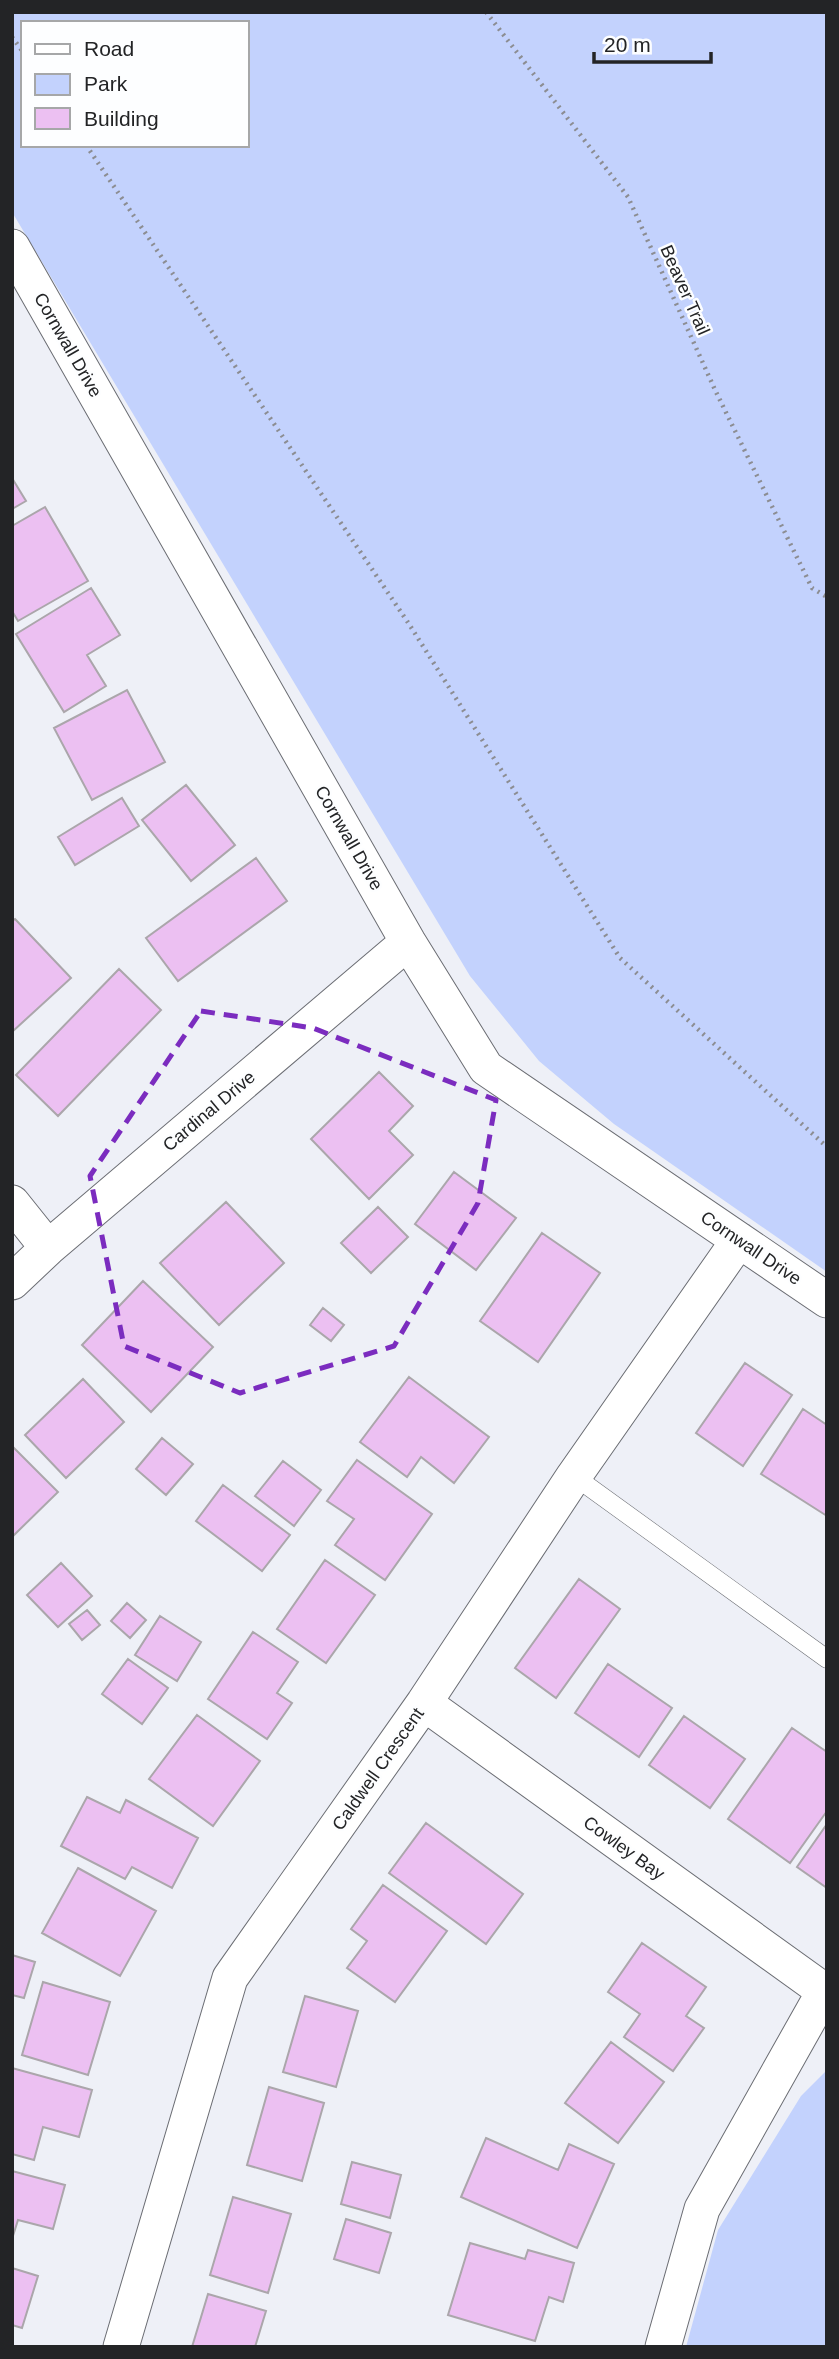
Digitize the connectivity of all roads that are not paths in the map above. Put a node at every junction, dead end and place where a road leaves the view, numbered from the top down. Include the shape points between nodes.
1 (12, 247) edge
2 (408, 942) junction
3 (12, 1203) edge
4 (739, 1240) junction
5 (48, 1248) junction
6 (12, 1282) edge
7 (827, 1300) edge
8 (574, 1476) junction
9 (827, 1659) edge
10 (424, 1703) junction
11 (826, 1993) edge
12 (121, 2347) edge
13 (663, 2347) edge

1 - 2 street, Cornwall Drive
2 - 4 street, Cornwall Drive via 486,1068
2 - 5 street, Cardinal Drive
3 - 5 street
4 - 7 street, Cornwall Drive
4 - 8 street, Caldwell Crescent
5 - 6 street, Cardinal Drive
8 - 9 lane
8 - 10 street, Caldwell Crescent
10 - 11 street, Cowley Bay
10 - 12 street, Caldwell Crescent via 230,1978
11 - 13 street, Cowley Bay via 702,2209

